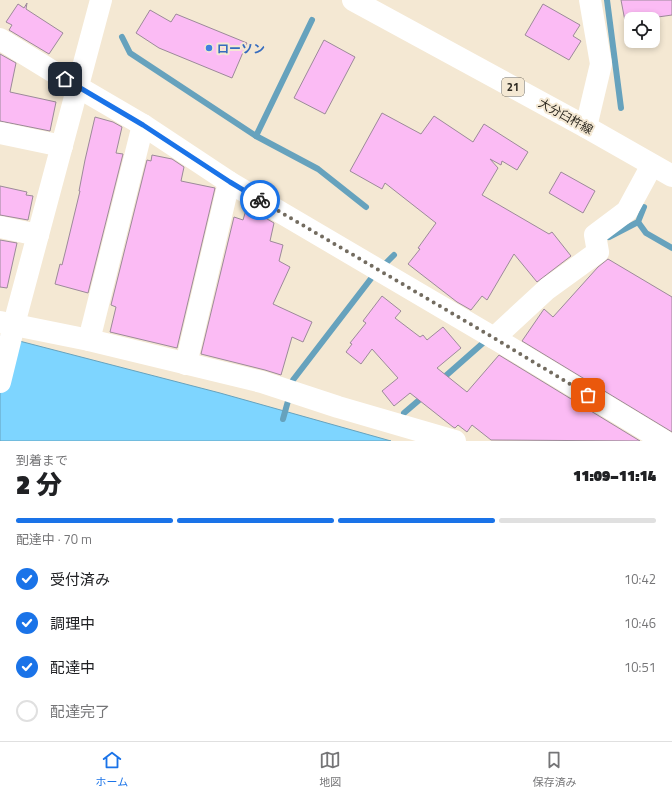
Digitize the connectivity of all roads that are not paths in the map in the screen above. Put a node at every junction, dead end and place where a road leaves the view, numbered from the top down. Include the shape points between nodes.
1 (101, 0) edge
2 (353, 0) edge
3 (590, 0) edge
4 (0, 39) edge
5 (78, 87) junction
6 (143, 125) junction
7 (586, 127) junction
8 (0, 133) edge
9 (62, 146) junction
10 (652, 165) junction
11 (672, 176) edge
12 (230, 182) junction
13 (0, 227) edge
14 (38, 235) junction
15 (9, 317) edge
16 (494, 338) junction
17 (89, 340) junction
18 (186, 364) junction
19 (0, 382) edge
20 (455, 441) edge
21 (664, 441) edge

1 - 5 street
2 - 7 street, 大分臼杵線 / 21
3 - 7 street via 601,64
4 - 5 street
5 - 6 street
5 - 9 street
6 - 12 street
6 - 17 street
7 - 10 street, 大分臼杵線 / 21
8 - 9 street
9 - 14 street
10 - 11 street, 大分臼杵線 / 21
10 - 16 street via 627,211 595,235 598,252 547,289
12 - 16 street
12 - 18 street
13 - 14 street
14 - 15 street
15 - 17 street
15 - 19 street
16 - 21 street
17 - 18 street
18 - 20 street via 262,382

